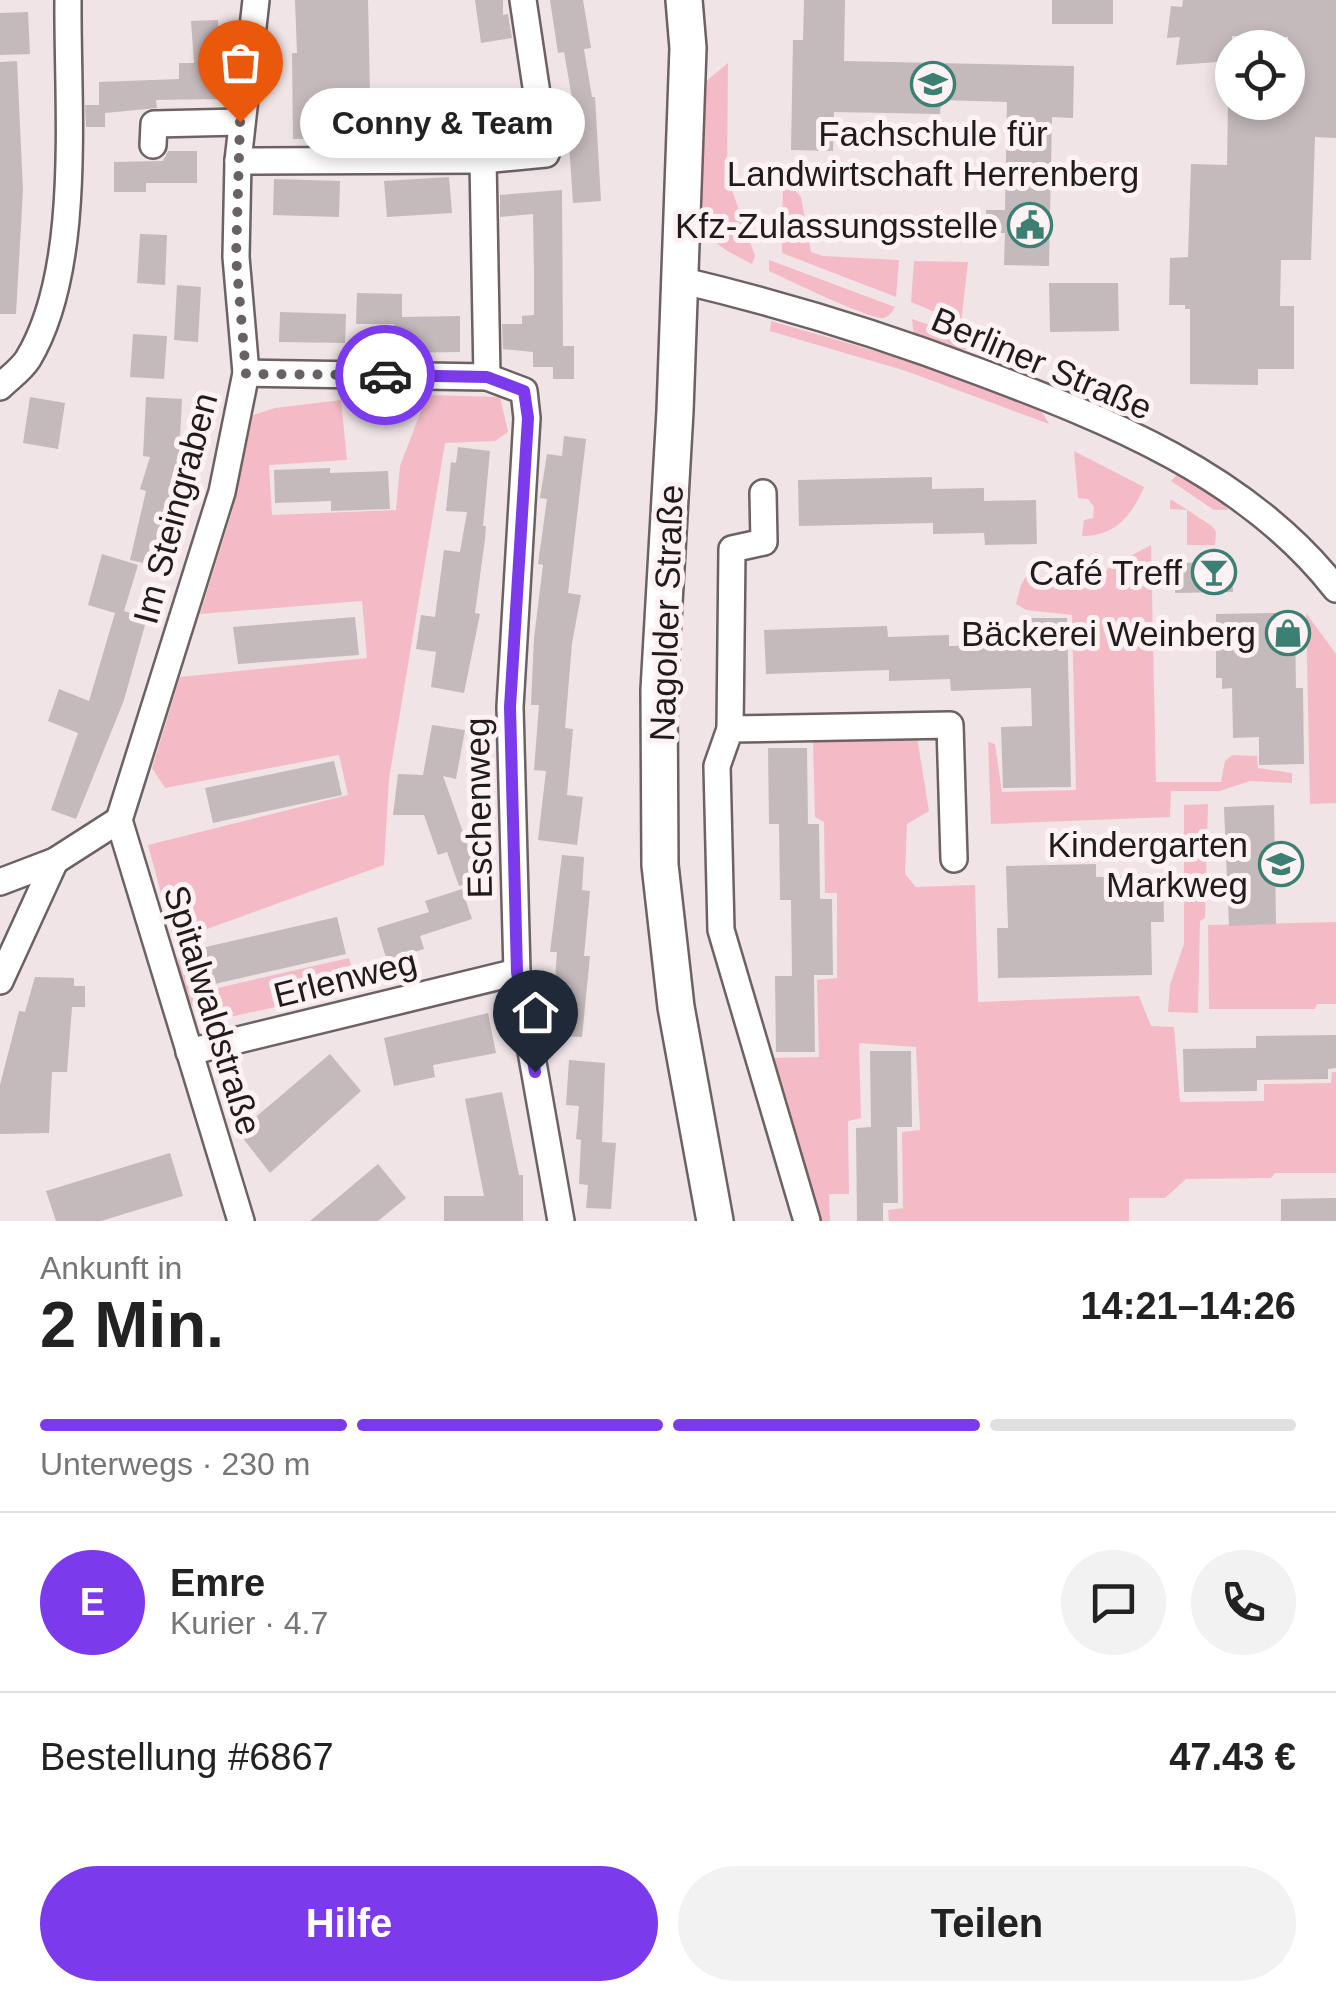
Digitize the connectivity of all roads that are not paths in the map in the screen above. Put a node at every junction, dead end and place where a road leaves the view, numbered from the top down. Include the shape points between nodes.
1 (68, 0) edge
2 (256, 0) edge
3 (523, 0) edge
4 (684, 0) edge
5 (240, 122) junction
6 (153, 145) dead end
7 (483, 160) junction
8 (238, 161) junction
9 (680, 280) junction
10 (246, 374) junction
11 (487, 377) junction
12 (0, 387) edge
13 (763, 493) dead end
14 (1336, 589) edge
15 (730, 729) junction
16 (119, 820) junction
17 (954, 858) dead end
18 (55, 861) junction
19 (0, 882) edge
20 (517, 972) junction
21 (0, 981) edge
22 (189, 1052) junction
23 (241, 1221) edge
24 (561, 1221) edge
25 (716, 1221) edge
26 (807, 1221) edge

1 - 12 street via 67,222 57,288 27,361
2 - 5 street, Im Steingraben
3 - 7 street via 546,154
4 - 9 main road, Nagolder Straße
5 - 6 street via 154,124
5 - 8 street, Im Steingraben
7 - 8 street
7 - 11 street
8 - 10 street, Im Steingraben via 236,257
9 - 14 street, Berliner Straße via 898,341 1065,404 1228,488
9 - 25 main road, Nagolder Straße via 659,690 660,865 676,1007
10 - 11 street
10 - 16 street, Im Steingraben via 222,492
11 - 20 street, Eschenweg via 524,391 528,418 510,707
13 - 15 street via 764,542 732,549
15 - 17 street via 950,724
15 - 26 street via 716,766 721,930
16 - 18 street
16 - 22 street, Spitalwaldstraße
18 - 19 street
18 - 21 street
20 - 22 street, Erlenweg
20 - 24 street, Eschenweg
22 - 23 street, Spitalwaldstraße

